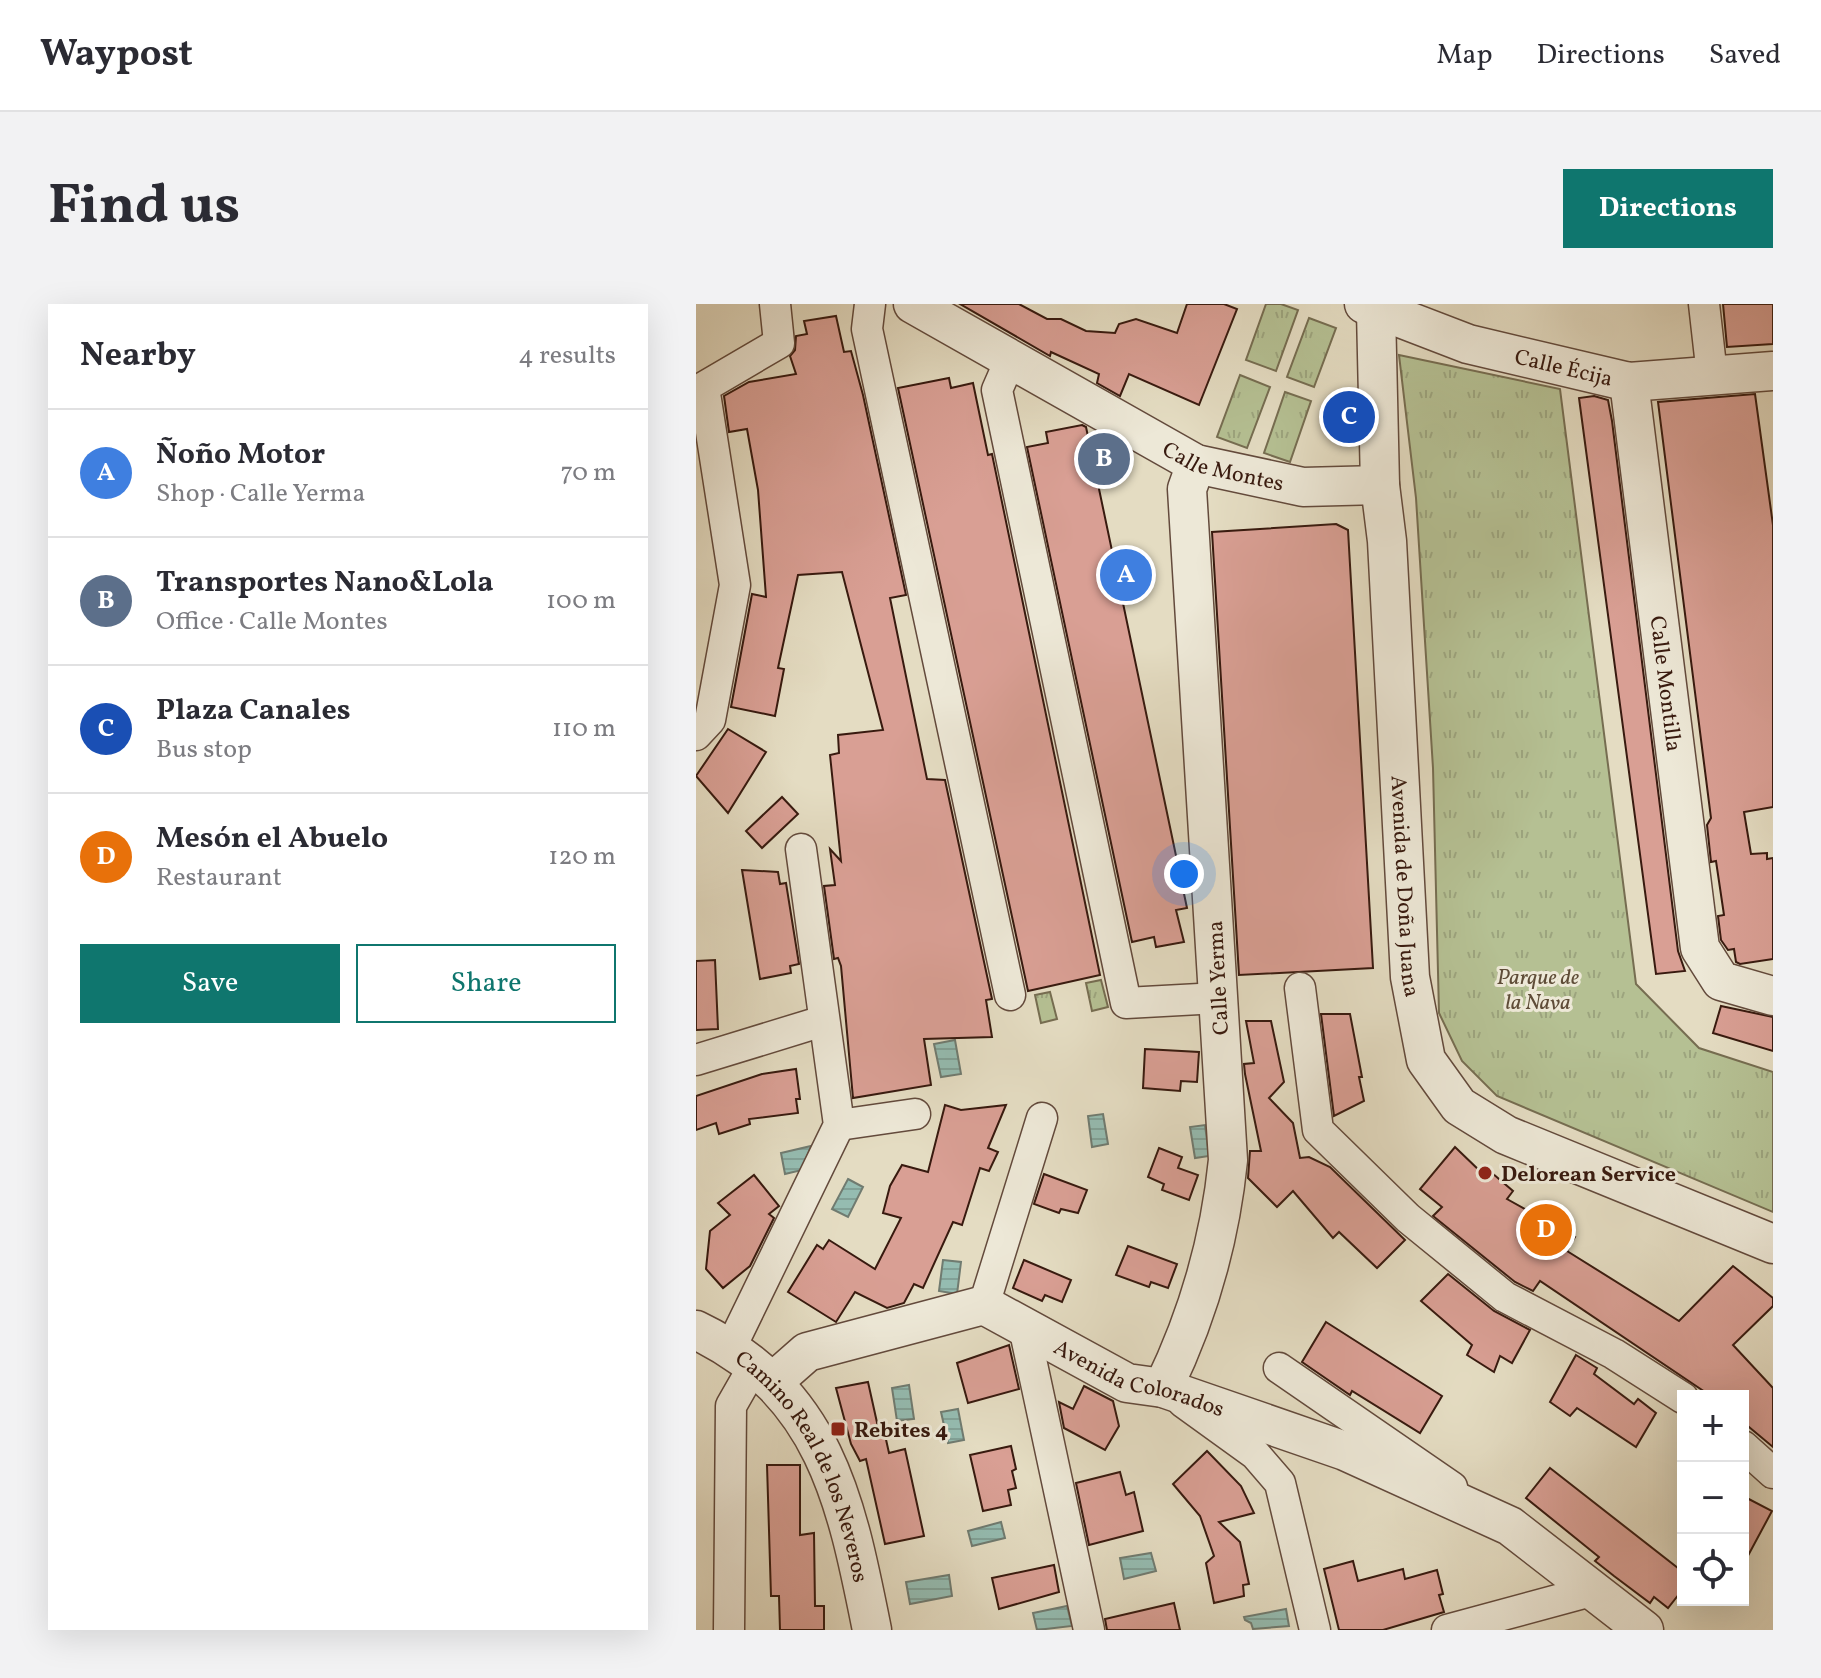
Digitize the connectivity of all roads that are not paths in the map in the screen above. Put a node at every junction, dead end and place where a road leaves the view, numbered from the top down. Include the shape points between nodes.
1 (775, 304) edge
2 (870, 304) edge
3 (913, 304) edge
4 (1704, 304) edge
5 (1370, 308) edge
6 (1011, 358) junction
7 (1773, 373) edge
8 (1712, 375) junction
9 (1629, 382) junction
10 (1196, 464) junction
11 (1380, 485) junction
12 (696, 735) edge
13 (801, 849) dead end
14 (1300, 988) dead end
15 (1010, 995) dead end
16 (1773, 996) edge
17 (1218, 998) junction
18 (823, 1021) junction
19 (696, 1060) edge
20 (915, 1114) dead end
21 (1042, 1118) dead end
22 (839, 1125) junction
23 (1773, 1244) edge
24 (984, 1305) junction
25 (1024, 1327) junction
26 (696, 1330) edge
27 (753, 1364) junction
28 (1279, 1368) dead end
29 (1163, 1388) junction
30 (1677, 1394) edge
31 (1749, 1451) edge
32 (1773, 1473) edge
33 (1510, 1526) junction
34 (1591, 1591) junction
35 (1505, 1622) edge
36 (729, 1630) edge
37 (872, 1630) edge
38 (1089, 1630) edge
39 (1315, 1630) edge
40 (1447, 1630) edge
41 (1644, 1630) edge

1 - 12 street via 779,343 704,387 735,585 710,720
2 - 15 street via 867,329
3 - 6 street, Calle Montes
4 - 8 street
5 - 9 street, Calle Écija via 1468,344
5 - 11 street, Avenida de Doña Juana
6 - 10 street, Calle Montes
6 - 17 street via 997,390 1126,1003
7 - 8 street, Calle Écija
8 - 9 street, Calle Écija
9 - 16 street, Calle Montilla via 1700,948 1721,981
10 - 11 street, Calle Montes via 1303,487
10 - 17 street, Calle Yerma via 1187,489
11 - 23 street, Avenida de Doña Juana via 1410,977 1426,1060 1459,1106 1506,1135
13 - 18 street
14 - 30 street via 1318,1130 1408,1218 1505,1297
17 - 29 street, Calle Yerma via 1228,1160 1224,1193 1187,1338
18 - 19 street
18 - 22 street
20 - 22 street
21 - 24 street
22 - 27 street
24 - 25 street, Avenida Colorados
24 - 27 street
25 - 29 street, Avenida Colorados via 1127,1383
25 - 38 street
26 - 27 street, Camino Real de los Neveros
27 - 36 street via 731,1406
27 - 37 street, Camino Real de los Neveros via 807,1421 839,1492
28 - 33 street, Avenida Colorados
29 - 33 street, Avenida Colorados via 1345,1451
29 - 39 street via 1255,1454 1280,1483
31 - 32 street
33 - 34 street, Avenida Colorados
34 - 35 street
34 - 41 street, Avenida Colorados
35 - 40 street

